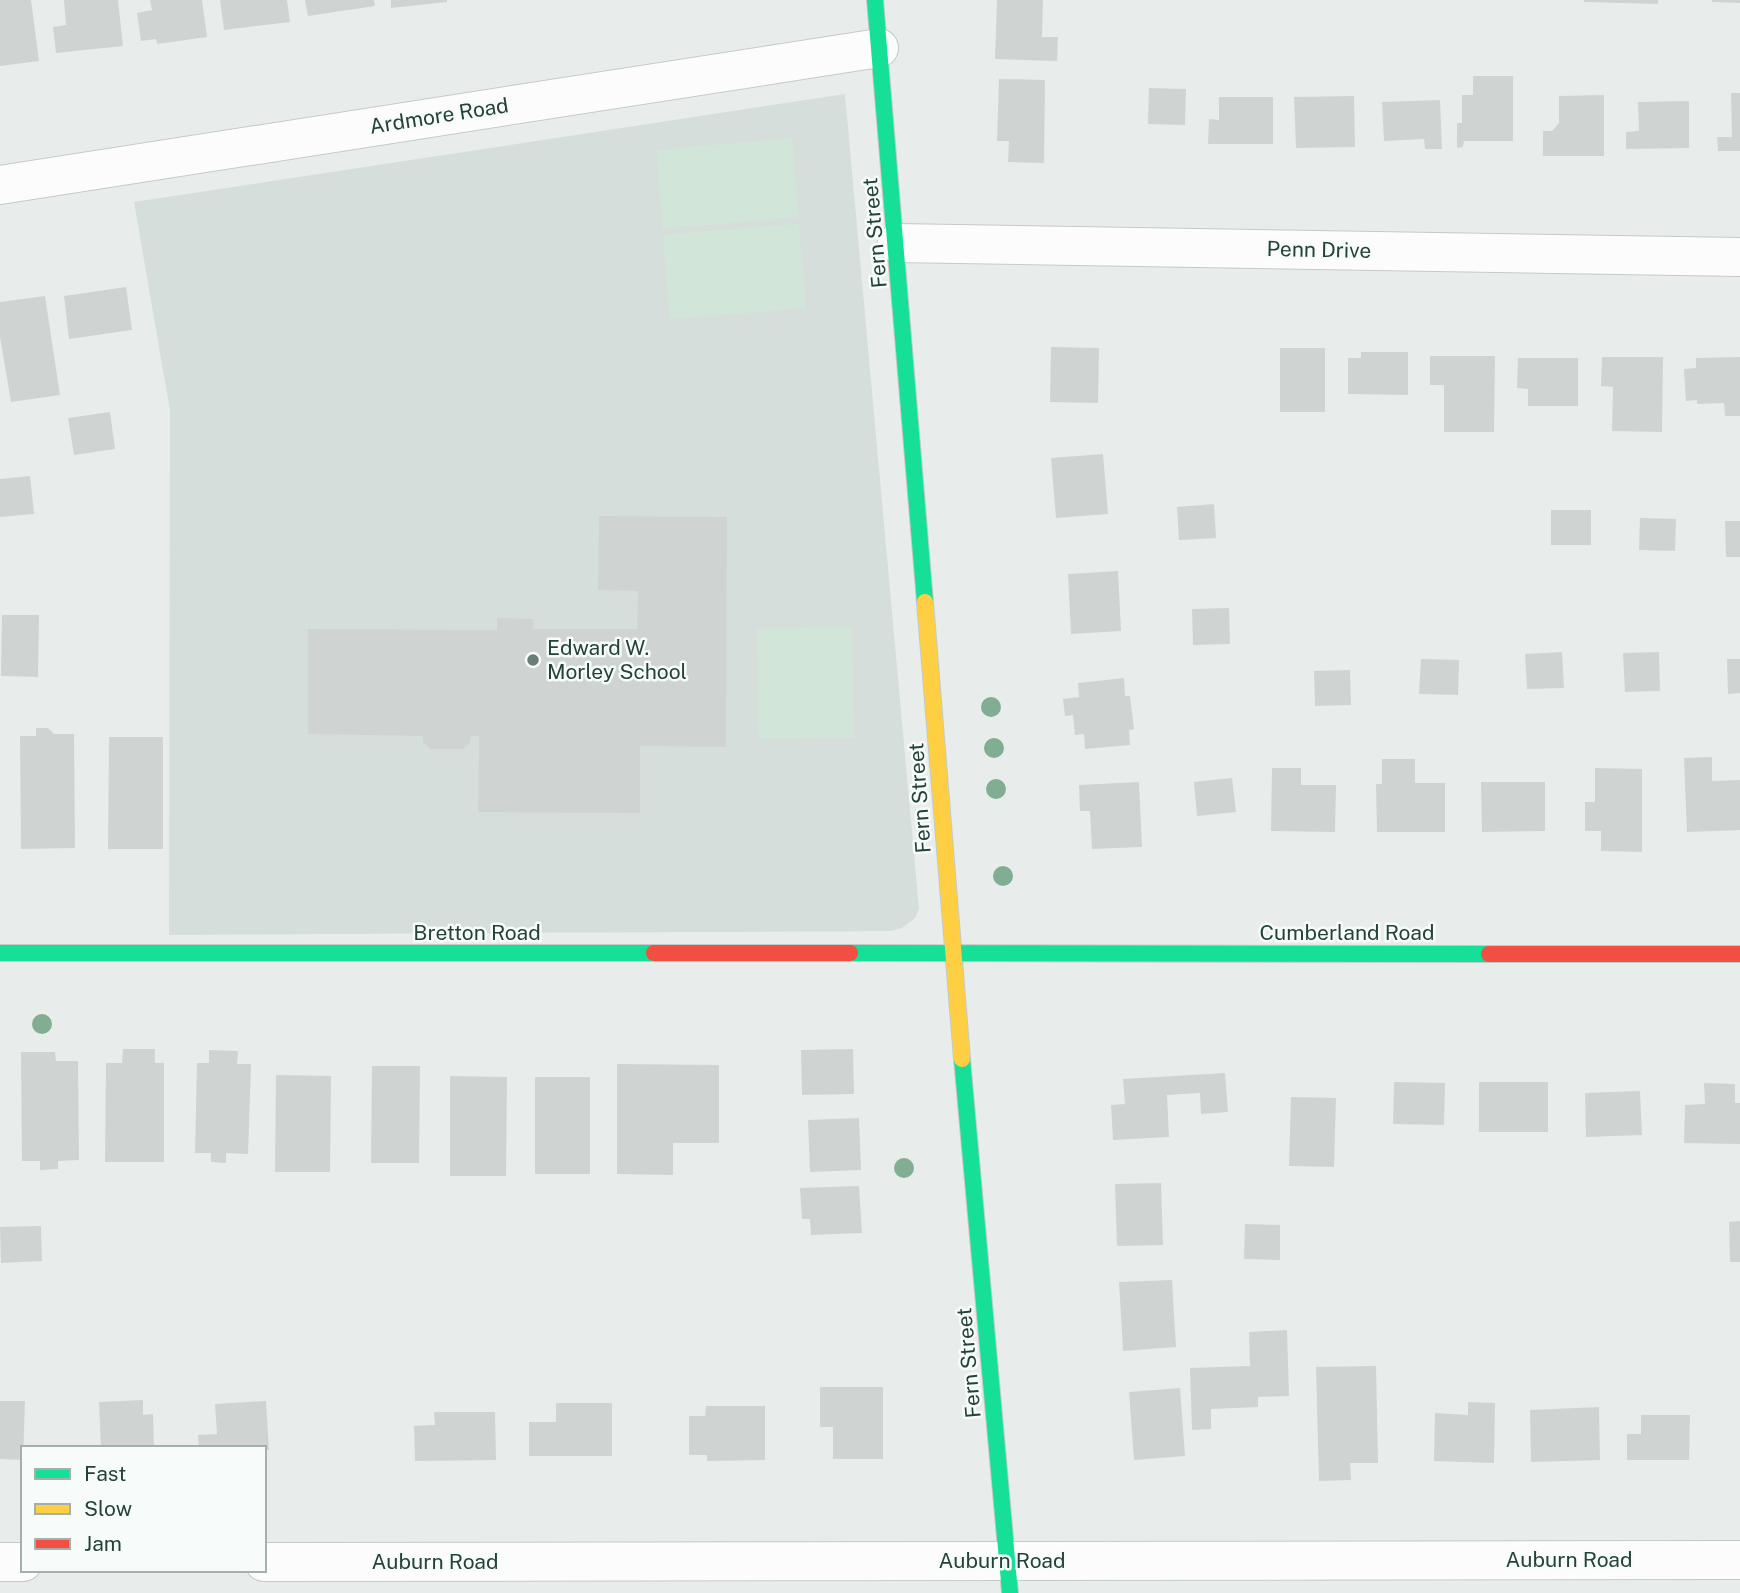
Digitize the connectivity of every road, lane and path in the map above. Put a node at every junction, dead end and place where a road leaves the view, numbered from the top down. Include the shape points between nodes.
1 (875, 0) edge
2 (879, 48) junction
3 (0, 184) edge
4 (897, 243) junction
5 (1740, 257) edge
6 (0, 953) edge
7 (1740, 954) edge
8 (953, 955) junction
9 (1740, 1560) edge
10 (0, 1562) edge
11 (21, 1562) edge
12 (266, 1562) edge
13 (1009, 1577) edge

1 - 2 street, Fern Street
2 - 3 street, Ardmore Road
2 - 4 street, Fern Street
4 - 5 street, Penn Drive
4 - 8 street, Fern Street
6 - 8 street, Bretton Road
7 - 8 street, Cumberland Road
8 - 13 street, Fern Street
9 - 13 street, Auburn Road
10 - 11 street
12 - 13 street, Auburn Road

